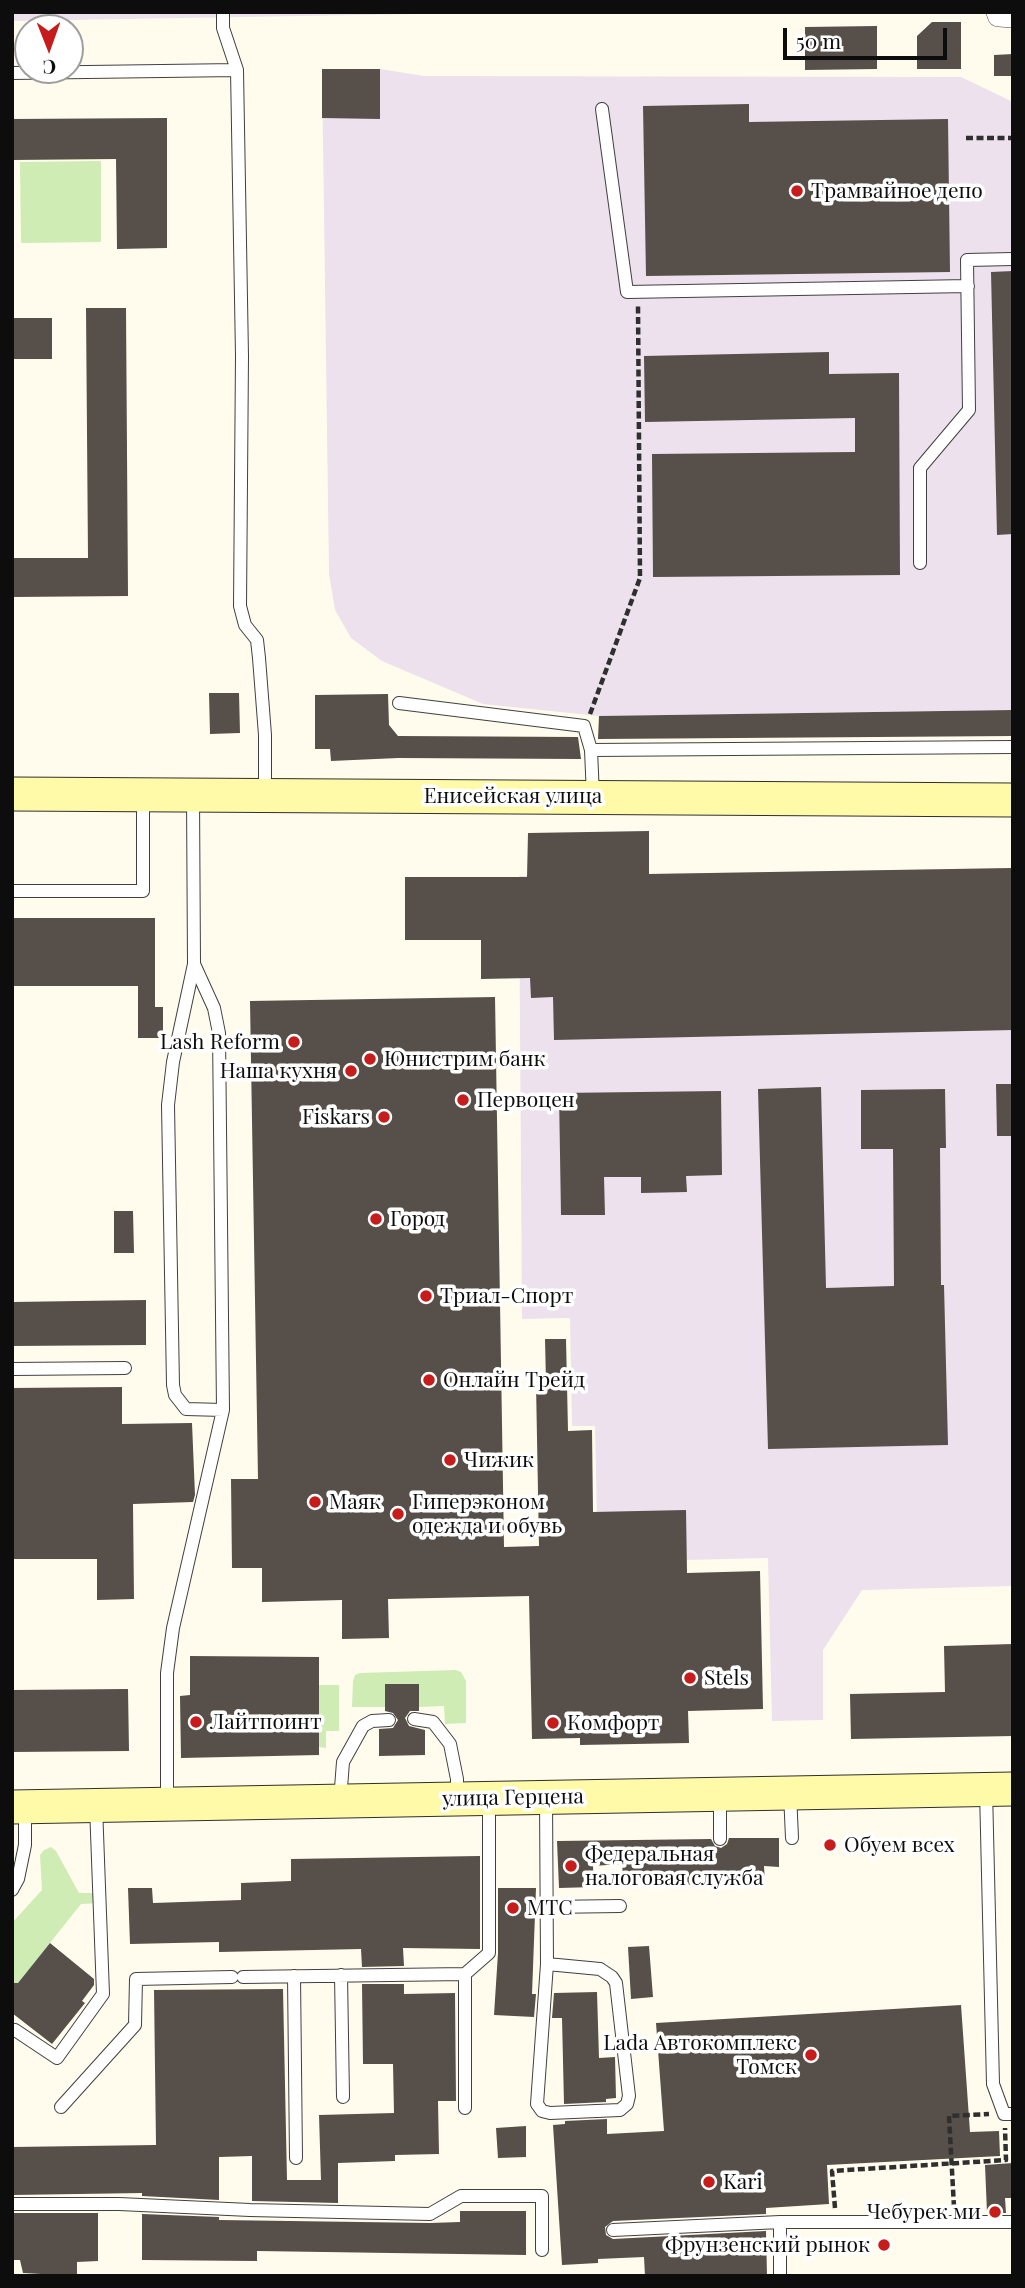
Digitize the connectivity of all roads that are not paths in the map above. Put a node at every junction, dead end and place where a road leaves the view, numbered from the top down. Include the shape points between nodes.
1 (223, 12) edge
2 (998, 12) edge
3 (1013, 16) edge
4 (237, 70) junction
5 (12, 73) edge
6 (602, 109) dead end
7 (1013, 259) edge
8 (968, 286) junction
9 (920, 563) dead end
10 (399, 703) dead end
11 (1013, 747) edge
12 (592, 750) junction
13 (12, 794) edge
14 (143, 794) junction
15 (193, 794) junction
16 (265, 795) junction
17 (593, 796) junction
18 (1013, 800) edge
19 (12, 891) edge
20 (194, 964) junction
21 (125, 1368) dead end
22 (12, 1369) edge
23 (223, 1410) junction
24 (414, 1719) dead end
25 (389, 1720) dead end
26 (999, 1789) edge
27 (790, 1793) junction
28 (720, 1795) junction
29 (546, 1798) junction
30 (473, 1799) junction
31 (340, 1802) junction
32 (167, 1805) junction
33 (96, 1806) junction
34 (19, 1807) edge
35 (792, 1838) dead end
36 (720, 1839) dead end
37 (12, 1890) edge
38 (620, 1906) dead end
39 (547, 1907) junction
40 (547, 1964) junction
41 (465, 1974) junction
42 (341, 1975) junction
43 (294, 1976) junction
44 (15, 2030) dead end
45 (343, 2097) dead end
46 (61, 2107) dead end
47 (465, 2108) dead end
48 (1009, 2114) edge
49 (296, 2158) dead end
50 (12, 2204) edge
51 (780, 2222) junction
52 (1013, 2222) edge
53 (613, 2230) dead end
54 (542, 2250) dead end
55 (780, 2276) edge

1 - 4 lane via 223,27
2 - 3 street
4 - 5 lane
4 - 16 lane via 240,606 245,625 257,640 260,658
6 - 8 lane via 627,292
7 - 8 lane via 967,260
8 - 9 lane via 969,410 919,468
10 - 12 lane via 583,726
11 - 12 lane
12 - 17 lane
13 - 14 street, Енисейская улица
14 - 15 street, Енисейская улица
14 - 19 lane via 143,891
15 - 16 street, Енисейская улица
15 - 20 lane
16 - 17 street, Енисейская улица
17 - 18 street, Енисейская улица
20 - 23 lane via 214,1008 219,1033
20 - 23 lane via 168,1105 173,1385 186,1409
21 - 22 lane
23 - 32 lane via 173,1628 167,1673
24 - 30 lane via 433,1722 450,1744 457,1779
25 - 31 lane via 363,1726 343,1762
26 - 27 street, улица Герцена
26 - 48 lane via 993,2084
27 - 28 street, улица Герцена
27 - 35 lane
28 - 29 street, улица Герцена
28 - 36 lane
29 - 30 street, улица Герцена
29 - 39 lane
30 - 31 street, улица Герцена
30 - 41 lane via 489,1953
31 - 32 street, улица Герцена
32 - 33 street, улица Герцена
33 - 34 street, улица Герцена
33 - 44 lane via 103,1994 57,2058
34 - 37 lane via 25,1846
38 - 39 lane
39 - 40 lane
40 - 40 lane via 600,1969 616,1983 629,2096 620,2110 550,2113 537,2104
41 - 42 lane
41 - 47 lane
42 - 43 lane
42 - 45 lane
43 - 46 lane via 135,1979 135,2025
43 - 49 lane
50 - 54 lane via 430,2214 461,2196 542,2196
51 - 52 lane
51 - 53 lane
51 - 55 lane

